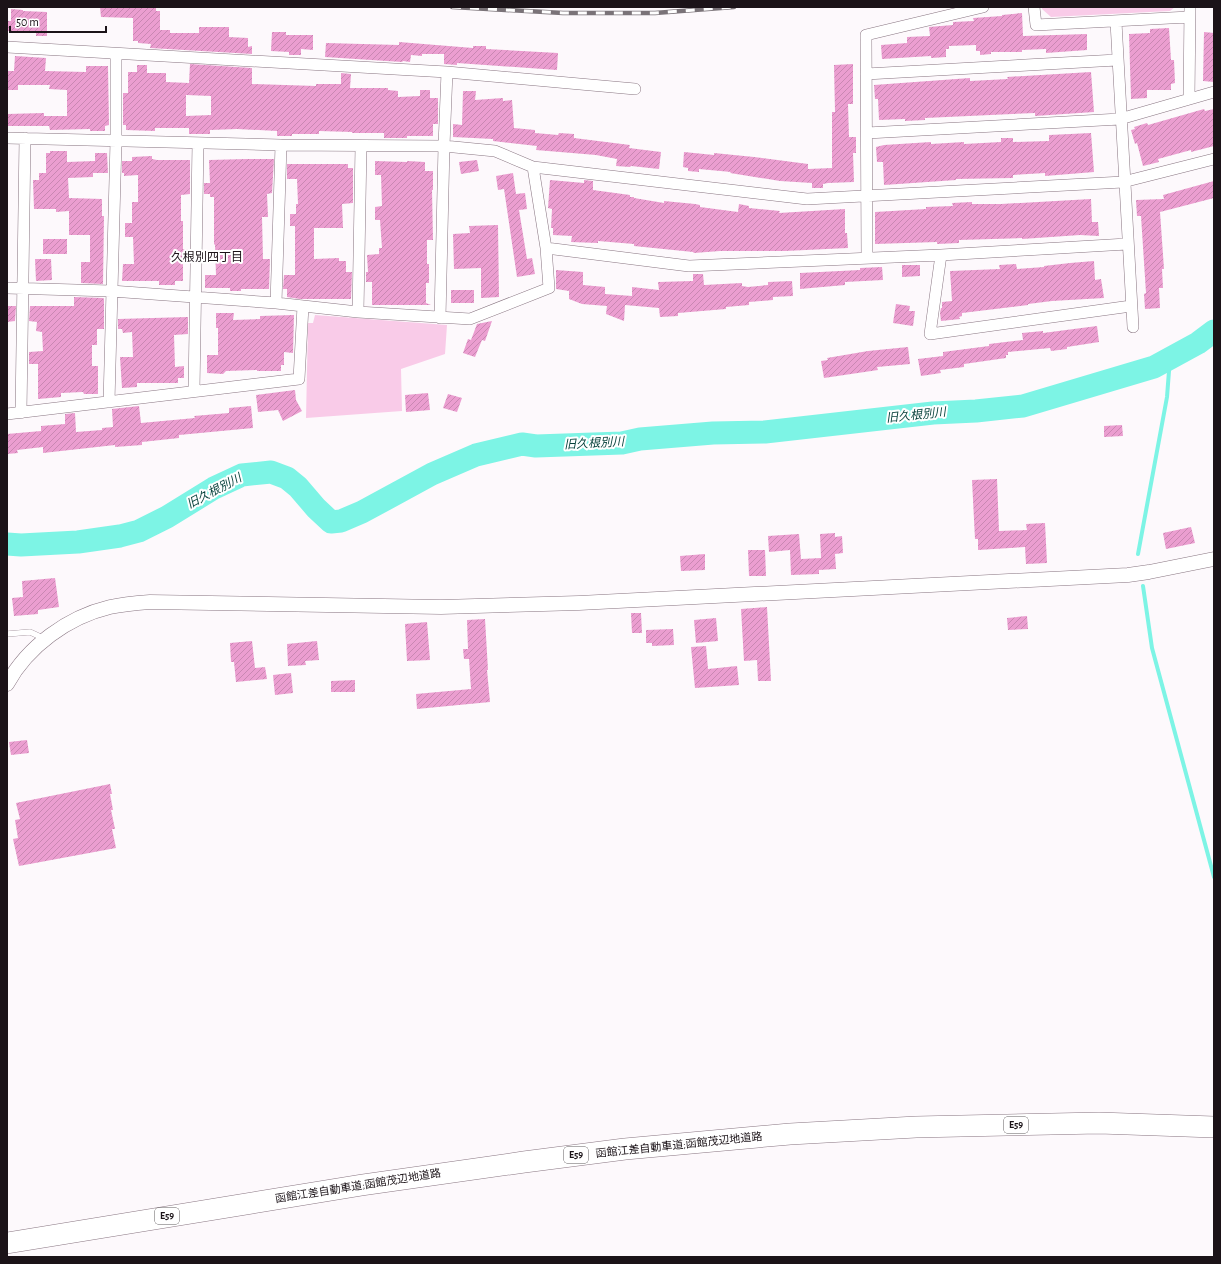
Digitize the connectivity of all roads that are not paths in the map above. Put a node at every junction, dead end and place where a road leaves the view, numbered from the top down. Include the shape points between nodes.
1 (983, 7) edge
2 (1034, 7) edge
3 (1190, 12) edge
4 (1116, 22) junction
5 (7, 47) edge
6 (116, 54) junction
7 (1117, 60) junction
8 (447, 72) junction
9 (866, 74) junction
10 (634, 89) dead end
11 (1214, 92) edge
12 (1189, 99) junction
13 (1120, 119) junction
14 (867, 133) junction
15 (7, 138) edge
16 (25, 138) junction
17 (116, 140) junction
18 (198, 143) junction
19 (281, 145) junction
20 (361, 146) junction
21 (444, 146) junction
22 (1214, 159) edge
23 (533, 167) junction
24 (1124, 182) junction
25 (866, 197) junction
26 (1127, 244) junction
27 (546, 248) junction
28 (942, 255) junction
29 (867, 258) junction
30 (7, 288) edge
31 (23, 289) junction
32 (111, 291) junction
33 (195, 297) junction
34 (276, 303) junction
35 (303, 306) junction
36 (1131, 306) junction
37 (358, 312) junction
38 (440, 318) junction
39 (1132, 327) dead end
40 (194, 391) junction
41 (109, 402) junction
42 (21, 413) junction
43 (7, 414) edge
44 (1214, 559) edge
45 (7, 634) edge
46 (45, 640) junction
47 (7, 684) edge
48 (1214, 1128) edge
49 (7, 1243) edge

1 - 9 street via 866,35
2 - 4 street via 1036,25
3 - 4 street
3 - 12 street
4 - 7 street
5 - 6 street
6 - 8 street
6 - 17 street
7 - 9 street
7 - 13 street
8 - 10 street
8 - 21 street
9 - 14 street
11 - 12 street
12 - 13 street
13 - 14 street
13 - 24 street
14 - 25 street
15 - 16 street
16 - 17 street
16 - 31 street
17 - 18 street
17 - 32 street
18 - 19 street
18 - 33 street
19 - 20 street
19 - 34 street
20 - 21 street
20 - 37 street
21 - 23 street via 494,151
21 - 38 street
22 - 24 street
23 - 25 street via 807,199
23 - 27 street
24 - 25 street
24 - 26 street
25 - 29 street
26 - 28 street
26 - 36 street
27 - 29 street via 690,266
27 - 38 street via 549,288 470,319
28 - 29 street
28 - 36 street via 930,334
30 - 31 street
31 - 32 street
31 - 42 street
32 - 33 street
32 - 41 street
33 - 34 street
33 - 40 street
34 - 35 street
35 - 37 street
35 - 40 street via 299,379
36 - 39 street
37 - 38 street
40 - 41 street
41 - 42 street
42 - 43 street
44 - 46 street via 1128,575 579,603 441,606 127,603 90,613 57,630
45 - 46 lane via 30,632
46 - 47 street via 21,663
48 - 49 highway, 函館江差自動車道;函館茂辺地道路 / E59 via 1099,1123 916,1126 790,1134 617,1150 327,1190

